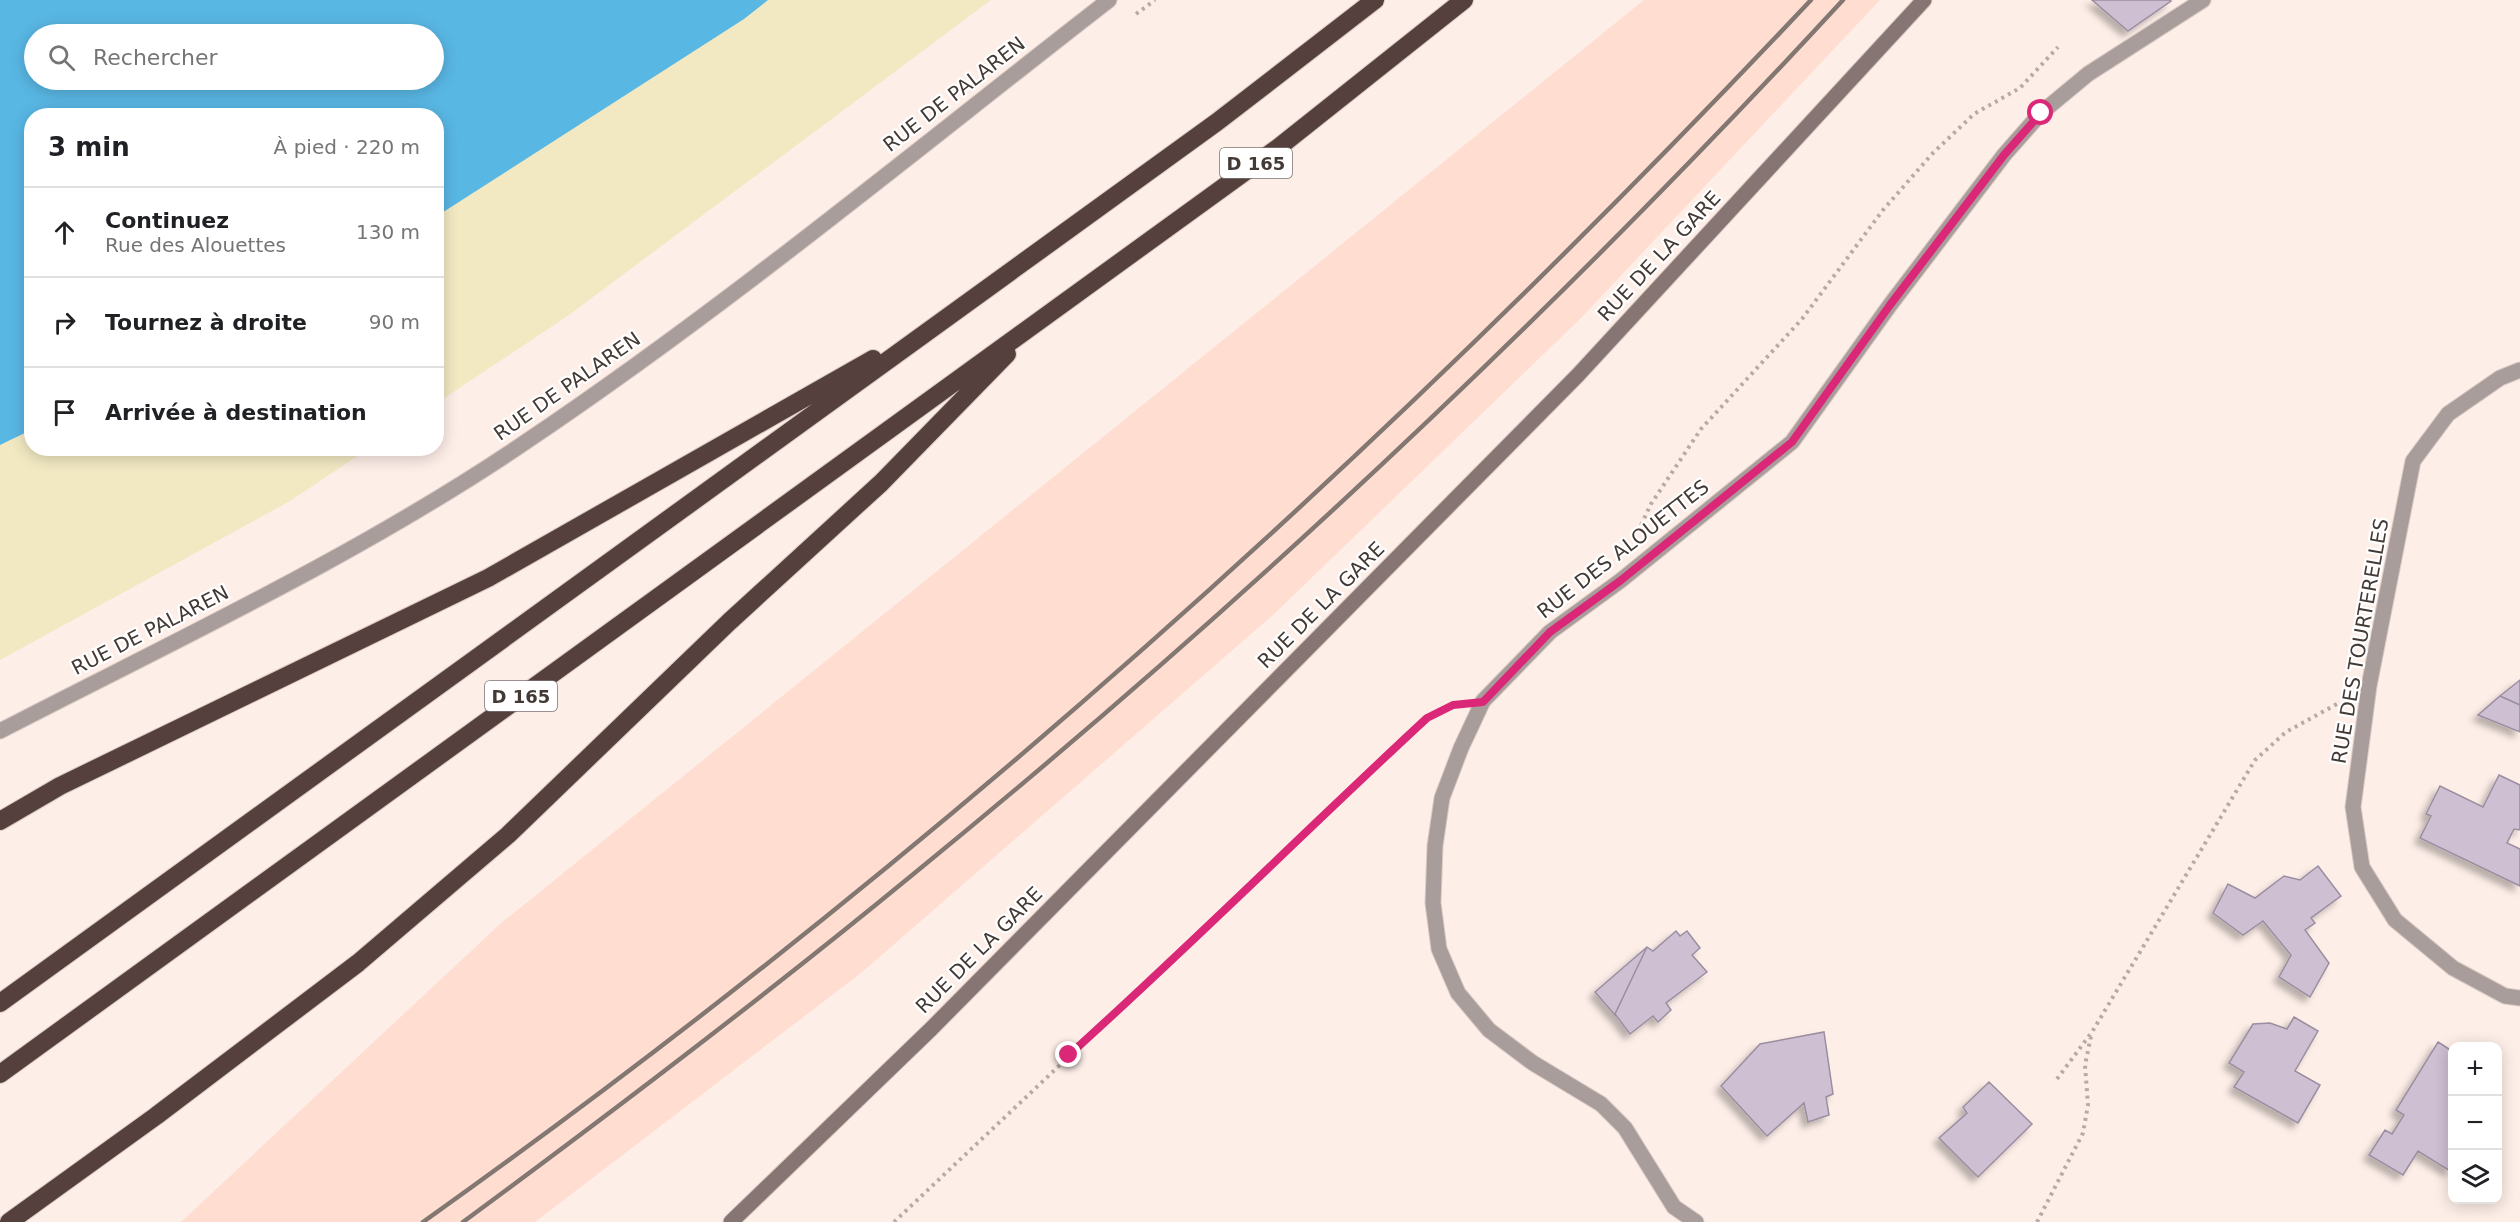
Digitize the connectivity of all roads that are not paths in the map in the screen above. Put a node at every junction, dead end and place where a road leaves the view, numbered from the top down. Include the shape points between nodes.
1 (1109, 0) edge
2 (1375, 0) edge
3 (1464, 0) edge
4 (1923, 0) edge
5 (2203, 0) edge
6 (953, 314) junction
7 (1042, 318) junction
8 (2520, 370) edge
9 (0, 732) edge
10 (0, 821) edge
11 (2520, 998) edge
12 (0, 1003) edge
13 (0, 1074) edge
14 (9, 1222) edge
15 (731, 1222) edge
16 (1696, 1222) edge

1 - 9 street, RUE DE PALAREN via 700,318 526,442 371,539
2 - 6 highway, D 165 via 1217,122
3 - 7 highway, D 165 via 1279,147
4 - 15 main road, RUE DE LA GARE via 1578,375 940,1020
5 - 16 street, RUE DES ALOUETTES via 2088,74 2041,113 2004,155 1890,305 1792,442 1550,632 1483,702 1442,798 1433,903 1439,949 1458,993 1489,1030 1533,1063 1601,1104 1625,1128 1674,1207
6 - 10 highway via 488,578 60,786
6 - 12 highway, D 165
7 - 13 highway, D 165
7 - 14 highway via 881,483 508,834 358,963
8 - 11 street, RUE DES TOURTERELLES via 2500,378 2448,414 2413,461 2369,686 2353,807 2362,867 2395,920 2453,968 2505,996

